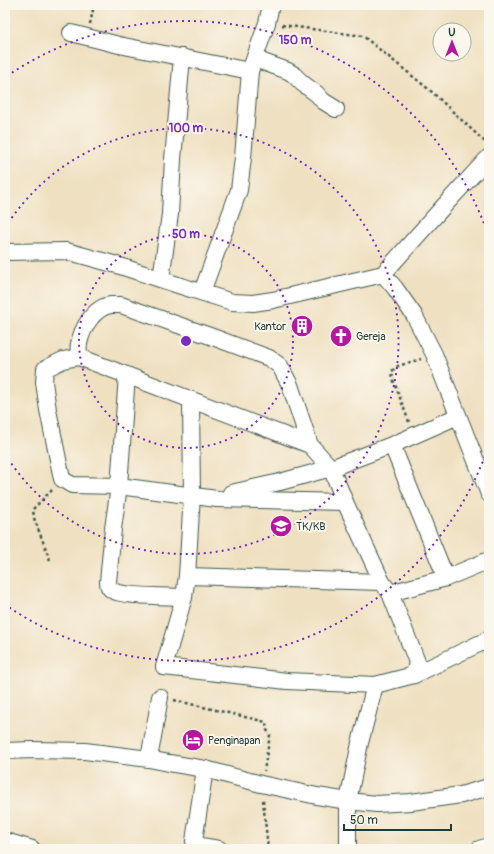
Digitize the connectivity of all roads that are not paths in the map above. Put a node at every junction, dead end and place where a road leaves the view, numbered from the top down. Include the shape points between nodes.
1 (271, 5) edge
2 (71, 33) dead end
3 (182, 57) junction
4 (253, 65) junction
5 (336, 109) dead end
6 (489, 157) edge
7 (5, 252) edge
8 (383, 274) junction
9 (161, 279) junction
10 (202, 292) junction
11 (79, 357) junction
12 (127, 375) junction
13 (191, 400) junction
14 (458, 416) junction
15 (310, 445) junction
16 (392, 445) junction
17 (332, 468) junction
18 (119, 486) junction
19 (489, 494) edge
20 (192, 495) junction
21 (217, 499) junction
22 (345, 502) junction
23 (489, 560) edge
24 (187, 576) junction
25 (446, 578) junction
26 (386, 588) junction
27 (184, 597) junction
28 (489, 639) edge
29 (414, 675) junction
30 (375, 685) junction
31 (160, 697) road end
32 (5, 751) edge
33 (149, 758) junction
34 (205, 769) junction
35 (489, 787) edge
36 (348, 801) junction
37 (5, 842) edge
38 (489, 846) edge
39 (32, 849) edge
40 (219, 849) edge
41 (348, 849) edge
42 (479, 849) edge

1 - 4 street
2 - 3 street
3 - 4 street
3 - 9 street via 170,214
4 - 5 street via 294,74 323,101
4 - 10 street via 239,190
6 - 8 street
7 - 9 street via 66,251
8 - 10 street via 273,300 253,302 232,302
8 - 14 street via 414,315 434,354
9 - 10 street
11 - 12 street
11 - 15 street via 79,346 92,316 110,305 121,305 270,358 280,366 290,385
11 - 18 street via 63,360 45,369 48,410 62,479 72,485
12 - 13 street
12 - 18 street
13 - 15 street
13 - 20 street
14 - 16 street
14 - 19 street
15 - 17 street
16 - 17 street
16 - 25 street
17 - 21 street via 231,493
17 - 22 street
18 - 20 street
18 - 27 street via 108,587 122,594
20 - 21 street
20 - 24 street
21 - 22 street
22 - 26 street
23 - 25 street
24 - 26 street
24 - 27 street
25 - 26 street
26 - 29 street via 417,662
27 - 30 street via 164,666 287,681
28 - 29 street
29 - 30 street
30 - 36 street
31 - 33 street
32 - 33 street via 85,751
33 - 34 street via 169,764
34 - 36 street via 261,784
34 - 40 street via 194,841 201,846
35 - 36 street via 461,795 410,802 377,804
36 - 41 street
37 - 39 street
38 - 42 street

